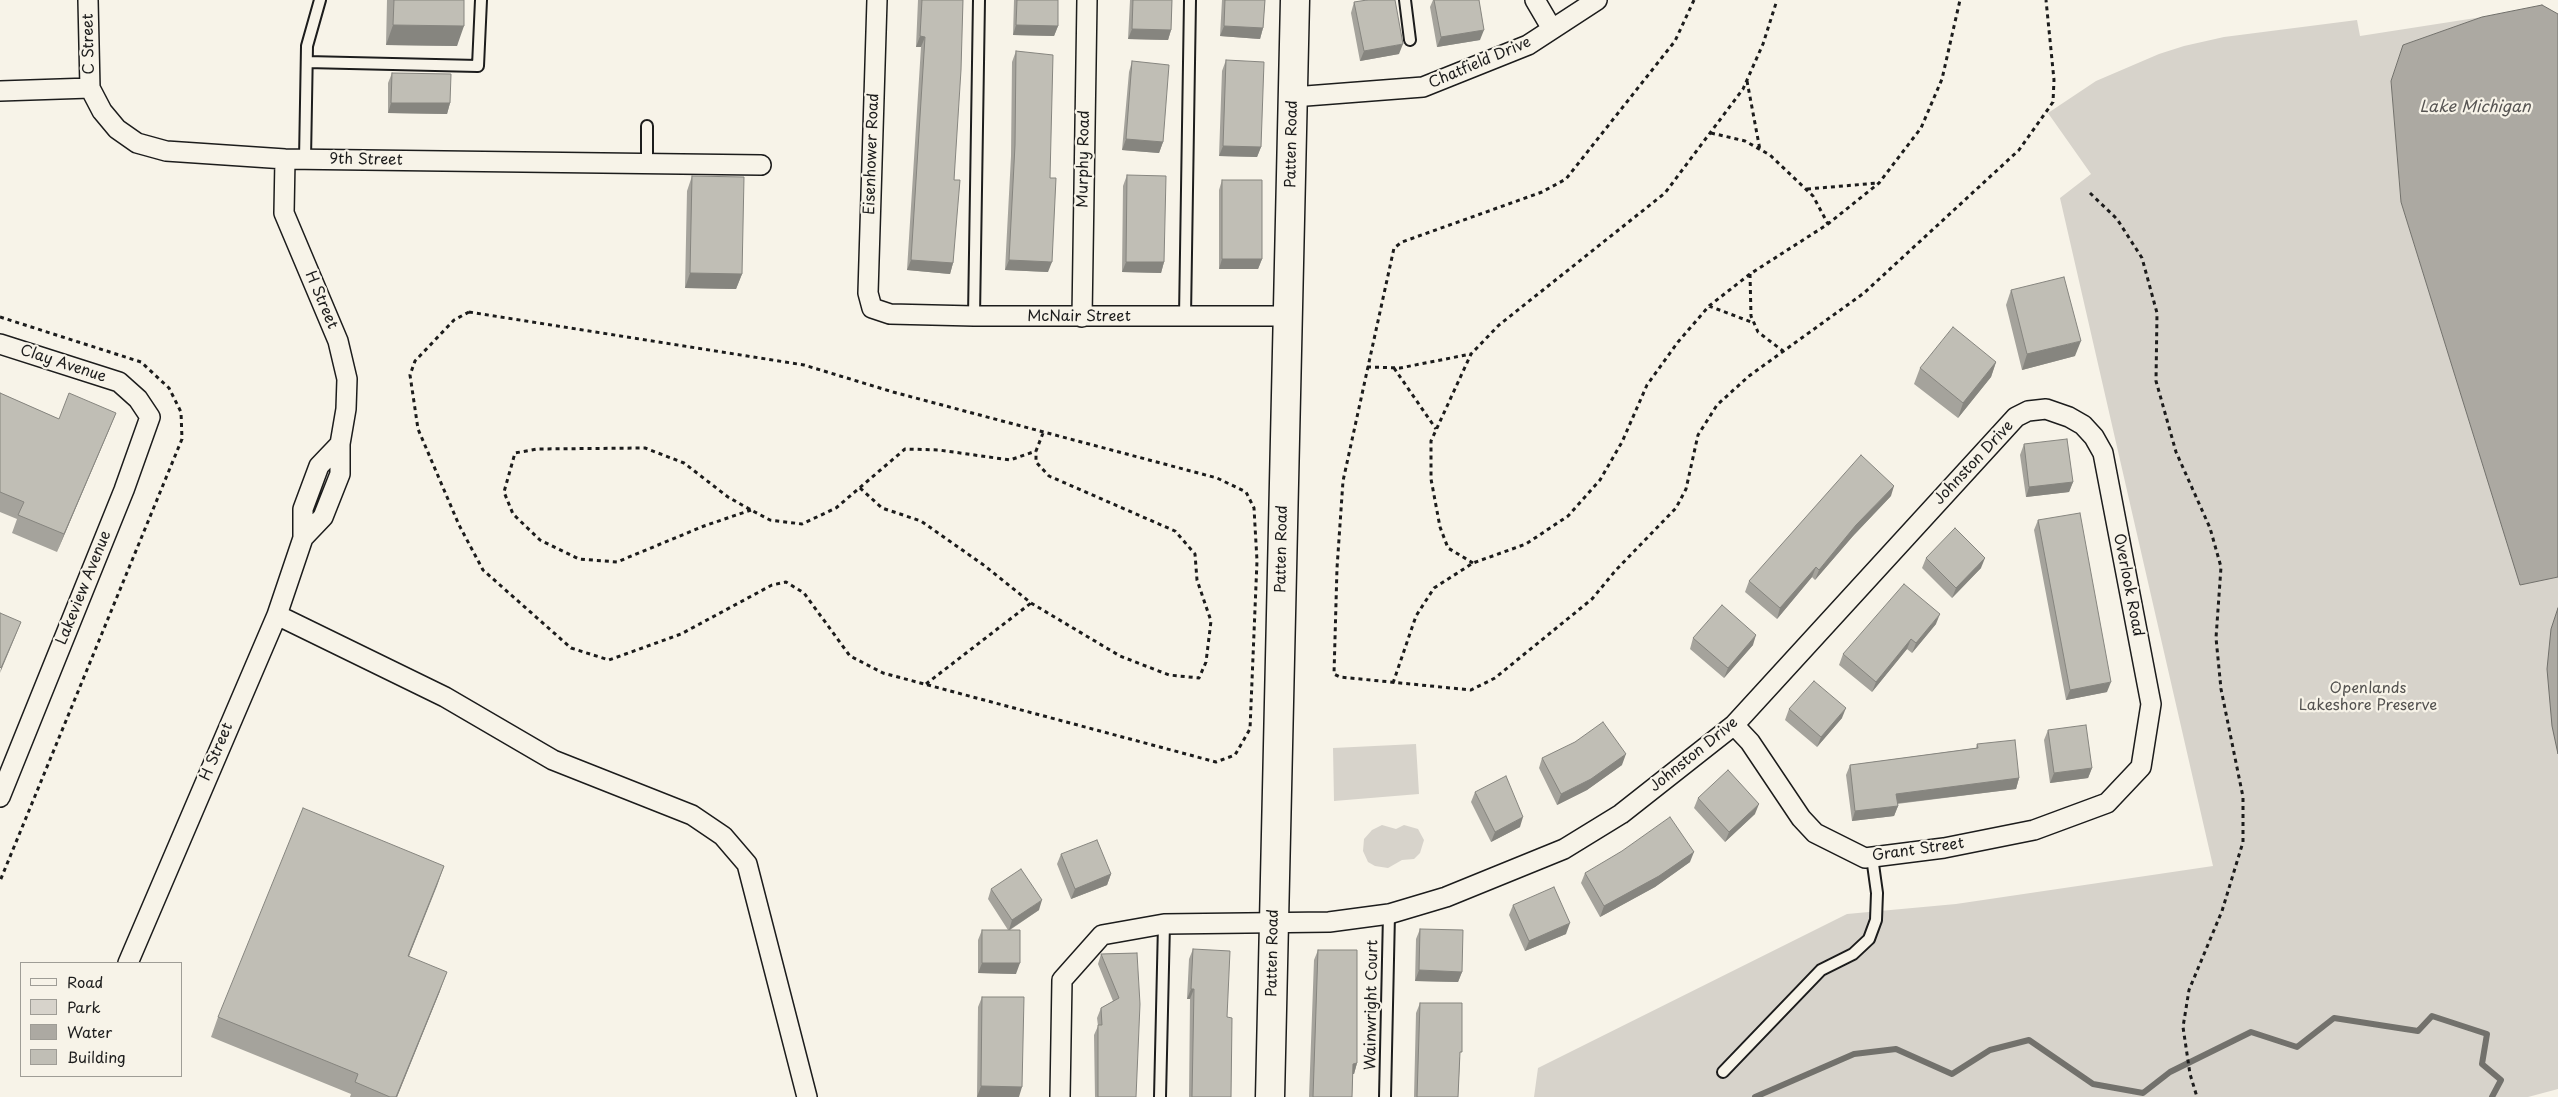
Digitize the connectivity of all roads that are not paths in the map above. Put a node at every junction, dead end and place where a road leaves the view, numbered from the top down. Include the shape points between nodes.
1 (88, 0) edge
2 (320, 0) edge
3 (481, 0) edge
4 (877, 0) edge
5 (979, 0) edge
6 (1087, 0) edge
7 (1190, 0) edge
8 (1296, 0) edge
9 (1405, 0) edge
10 (1535, 0) edge
11 (1597, 0) edge
12 (1552, 29) junction
13 (1410, 40) dead end
14 (307, 62) junction
15 (90, 88) junction
16 (0, 90) edge
17 (1293, 97) junction
18 (647, 126) dead end
19 (285, 159) junction
20 (305, 159) junction
21 (647, 163) junction
22 (761, 166) dead end
23 (872, 308) joint
24 (974, 316) junction
25 (1185, 316) junction
26 (1287, 316) junction
27 (1082, 317) junction
28 (0, 344) edge
29 (124, 386) joint
30 (2069, 417) joint
31 (277, 615) junction
32 (1734, 725) junction
33 (2141, 767) joint
34 (2, 786) edge
35 (1872, 857) junction
36 (1389, 914) junction
37 (1273, 923) junction
38 (1164, 924) junction
39 (128, 962) edge
40 (1723, 1072) dead end
41 (806, 1097) edge
42 (1060, 1097) edge
43 (1160, 1097) edge
44 (1270, 1097) edge
45 (1385, 1097) edge

1 - 15 street, C Street
2 - 14 lane via 307,46
3 - 14 lane via 478,66
4 - 23 street, Eisenhower Road via 868,293
5 - 24 lane
6 - 27 street, Murphy Road
7 - 25 lane
8 - 17 street, Patten Road
9 - 13 lane
10 - 12 street
11 - 12 street, Chatfield Drive
12 - 17 street, Chatfield Drive via 1528,45 1423,87
14 - 20 lane
15 - 16 street
15 - 19 street, 9th Street via 102,111 117,129 137,143 166,151
17 - 26 street, Patten Road
18 - 21 lane
19 - 20 street, 9th Street
19 - 31 street, H Street via 284,212 338,341 346,379 346,409 340,444 319,466 303,509 303,538
20 - 21 street, 9th Street
21 - 22 street, 9th Street
23 - 24 street, McNair Street via 890,314
24 - 27 street, McNair Street
25 - 26 street, McNair Street
25 - 27 street, McNair Street
26 - 37 street, Patten Road
28 - 29 street, Clay Avenue
29 - 34 street, Lakeview Avenue via 138,398 150,418 124,490
30 - 32 street, Johnston Drive via 2046,409 2028,411 2016,417
30 - 33 street, Overlook Road via 2083,425 2103,453 2151,704
31 - 39 street, H Street
31 - 41 street via 445,697 553,760 692,815 723,836 747,864
32 - 35 street, Grant Street via 1750,742 1801,818 1815,832 1865,858
32 - 36 street, Johnston Drive via 1621,814 1564,849 1446,897
33 - 35 street, Grant Street via 2107,803 2034,830 1944,848
35 - 40 lane via 1876,920 1869,940 1854,954 1821,970
36 - 37 street, Johnston Drive via 1329,922
36 - 45 lane, Wainwright Court
37 - 38 street, Johnston Drive
37 - 44 street, Patten Road
38 - 42 street, Johnston Drive via 1102,935 1062,980
38 - 43 lane

